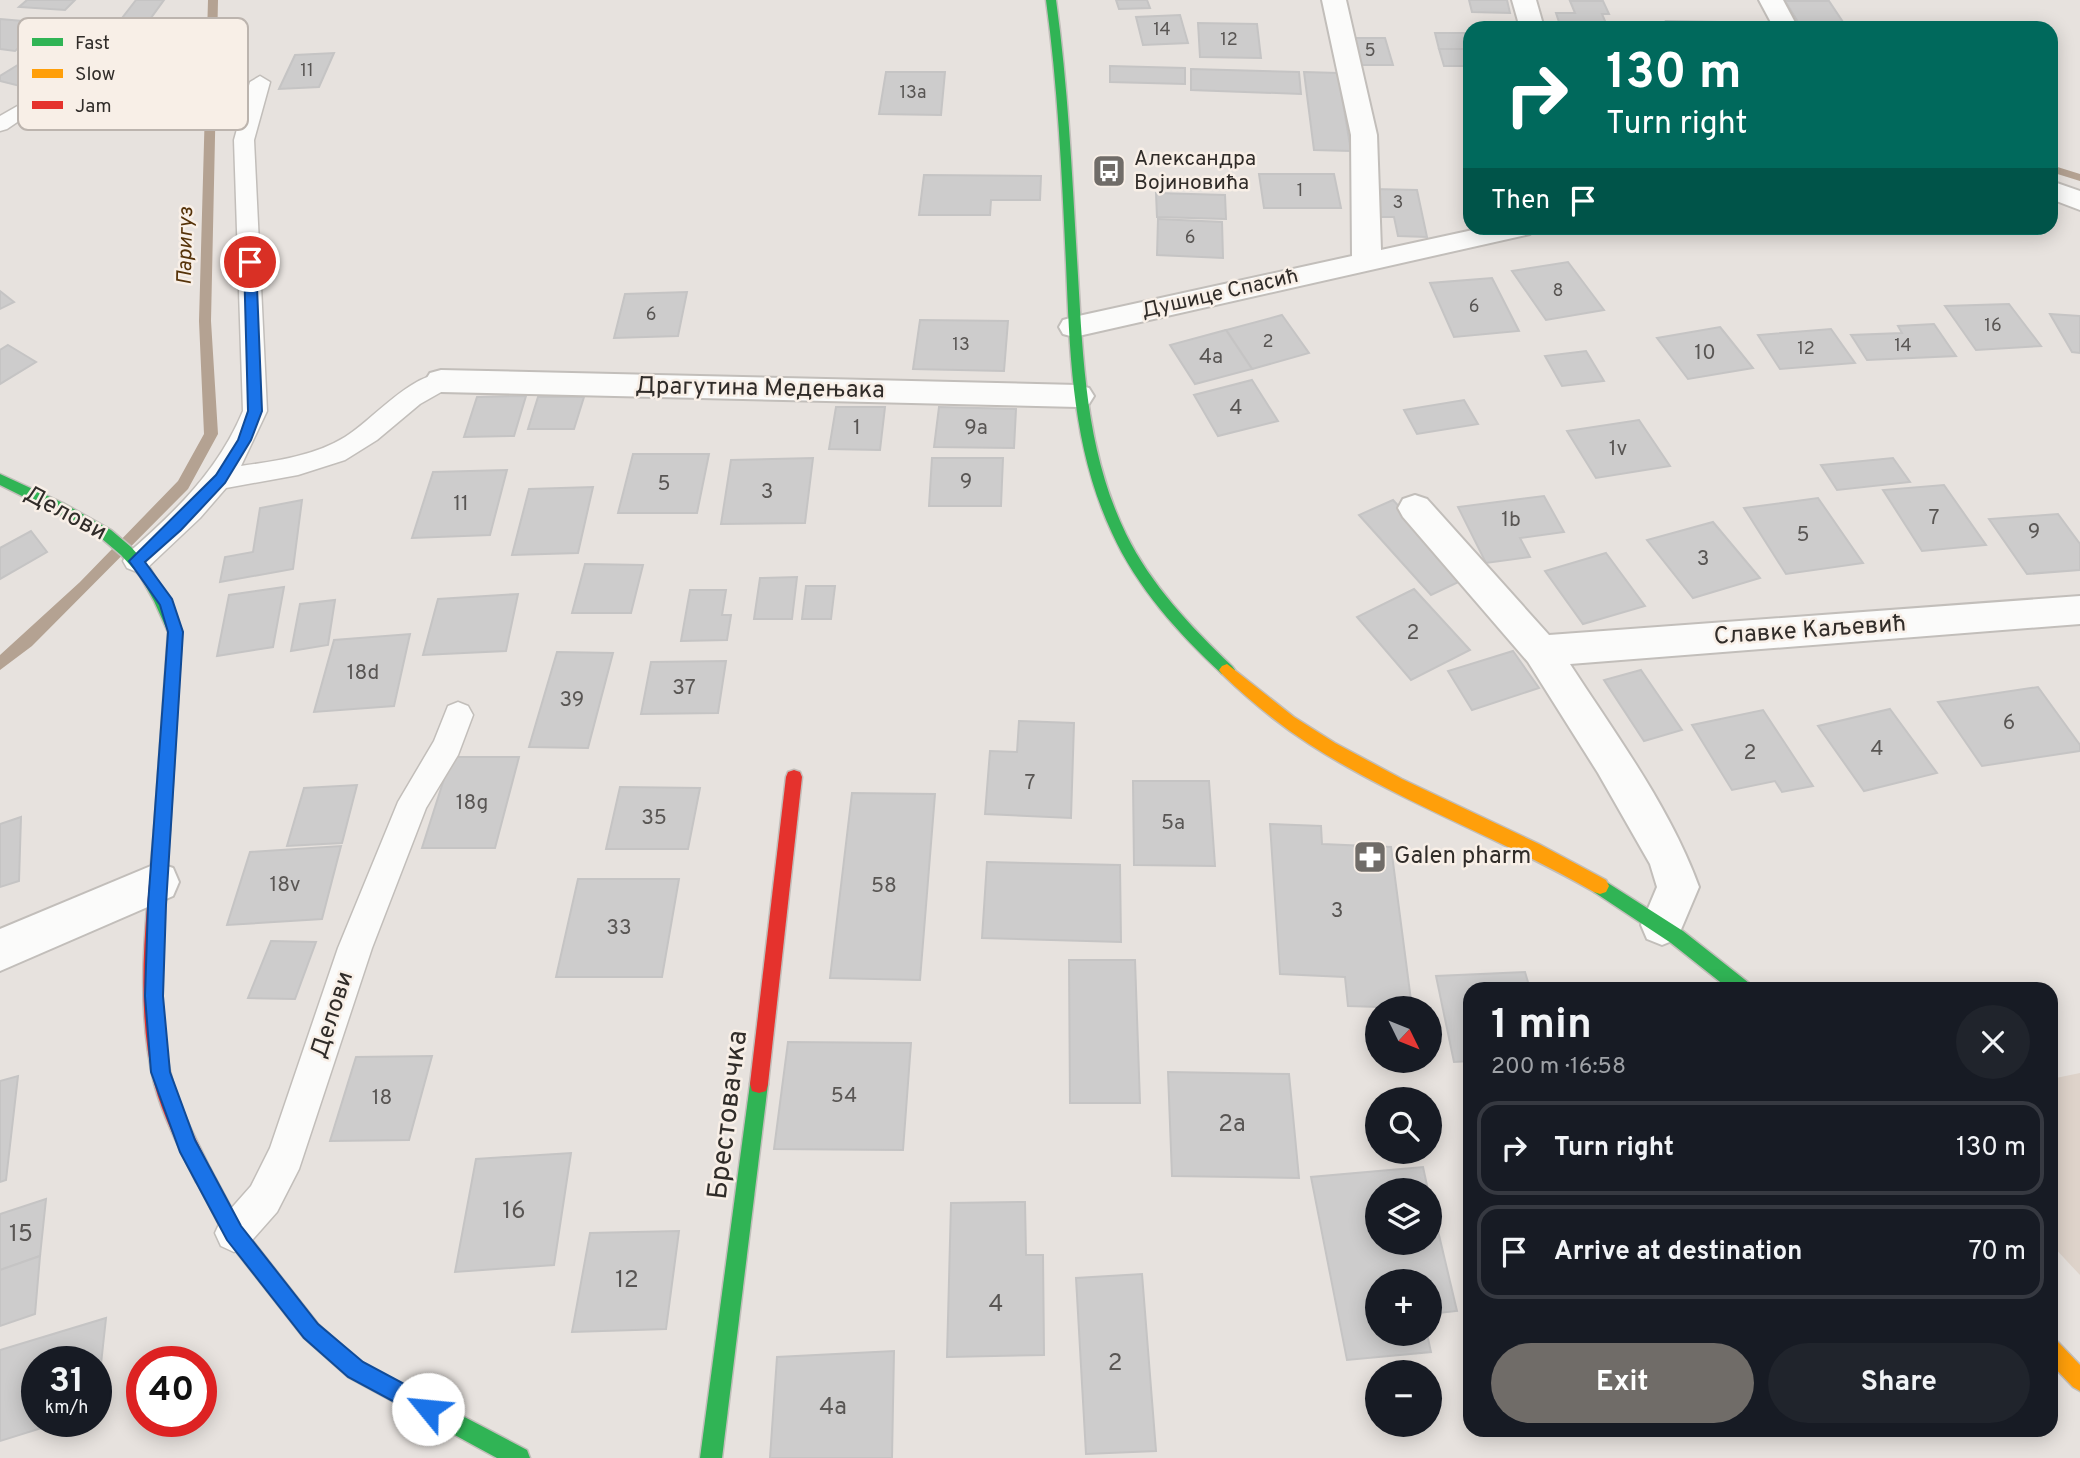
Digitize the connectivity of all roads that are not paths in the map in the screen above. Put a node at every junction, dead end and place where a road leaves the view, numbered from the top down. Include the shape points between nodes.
1 (1051, 0) edge
2 (1334, 0) edge
3 (1524, 0) edge
4 (1771, 0) edge
5 (1530, 21) edge
6 (1782, 21) edge
7 (260, 82) dead end
8 (18, 113) edge
9 (0, 125) edge
10 (248, 126) edge
11 (247, 130) edge
12 (2058, 192) edge
13 (2080, 201) edge
14 (1488, 235) edge
15 (1367, 262) junction
16 (1074, 327) junction
17 (441, 381) joint
18 (1078, 396) junction
19 (0, 479) edge
20 (220, 479) junction
21 (1415, 508) dead end
22 (134, 557) junction
23 (2080, 610) edge
24 (1541, 651) junction
25 (458, 715) dead end
26 (794, 778) dead end
27 (158, 882) junction
28 (1662, 925) junction
29 (0, 950) edge
30 (1733, 982) edge
31 (234, 1233) junction
32 (2058, 1356) edge
33 (2080, 1380) edge
34 (519, 1458) edge
35 (711, 1458) edge

1 - 16 street via 1062,72
2 - 15 street via 1364,135
3 - 5 street
4 - 6 street
7 - 10 lane
8 - 9 lane
11 - 20 lane via 244,154 255,411 245,440
12 - 13 street
14 - 15 street, Душице Спасић
15 - 16 street, Душице Спасић
16 - 18 street
17 - 18 street, Драгутина Медењака
17 - 20 lane via 421,390 347,447 284,467
18 - 28 street via 1085,446 1128,553 1177,620 1212,658 1317,740 1558,862
19 - 22 street, Делови via 87,520
20 - 22 lane via 176,526
21 - 24 street
22 - 27 street, Делови via 167,603 176,632
23 - 24 street, Славке Каљевић
24 - 28 street via 1668,858 1678,887
25 - 31 lane, Делови via 447,746 413,802 355,947 286,1156 264,1199
26 - 35 street, Брестовачка
27 - 29 street
27 - 31 street, Делови via 154,996 161,1072 187,1145
28 - 30 street
31 - 34 street, Делови via 311,1331 355,1370
32 - 33 street

